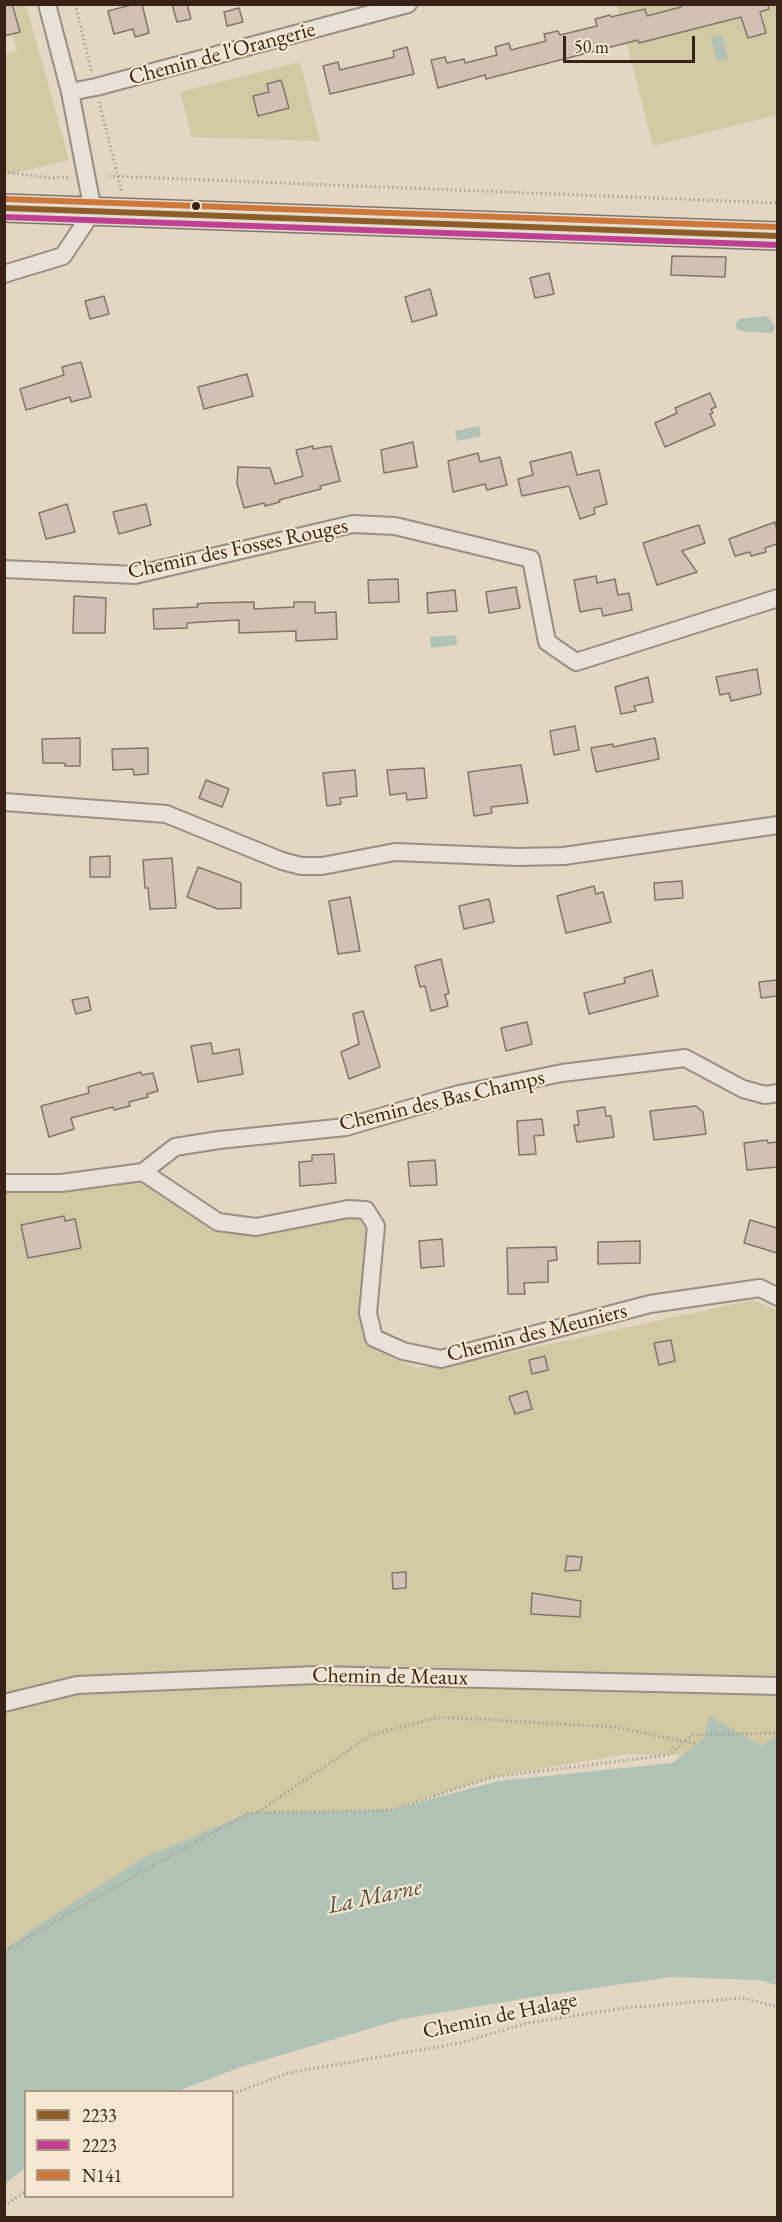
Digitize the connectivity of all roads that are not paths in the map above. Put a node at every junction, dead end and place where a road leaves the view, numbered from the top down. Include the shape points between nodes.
1 (47, 4) edge
2 (408, 4) edge
3 (70, 92) junction
4 (4, 208) edge
5 (93, 211) junction
6 (777, 236) edge
7 (4, 274) edge
8 (4, 568) edge
9 (777, 598) edge
10 (4, 802) edge
11 (777, 825) edge
12 (777, 1093) edge
13 (142, 1172) junction
14 (4, 1183) edge
15 (777, 1296) edge
16 (777, 1686) edge
17 (4, 1702) edge

1 - 3 street
2 - 3 street, Chemin de l'Orangerie
3 - 5 street
4 - 5 main road
5 - 6 main road
5 - 7 street via 63,256
8 - 9 street, Chemin des Fosses Rouges via 135,575 353,524 395,526 531,559 547,642 576,662
10 - 11 street via 166,814 301,866 322,866 395,852 564,856
12 - 13 street, Chemin des Bas Champs via 765,1095 743,1089 685,1058 562,1073 459,1094 346,1126 175,1147
13 - 14 street via 62,1183
13 - 15 street, Chemin des Meuniers via 218,1222 256,1227 348,1209 366,1210 376,1226 368,1313 374,1338 403,1351 441,1359 651,1304 760,1288
16 - 17 street, Chemin de Meaux via 317,1675 77,1685

